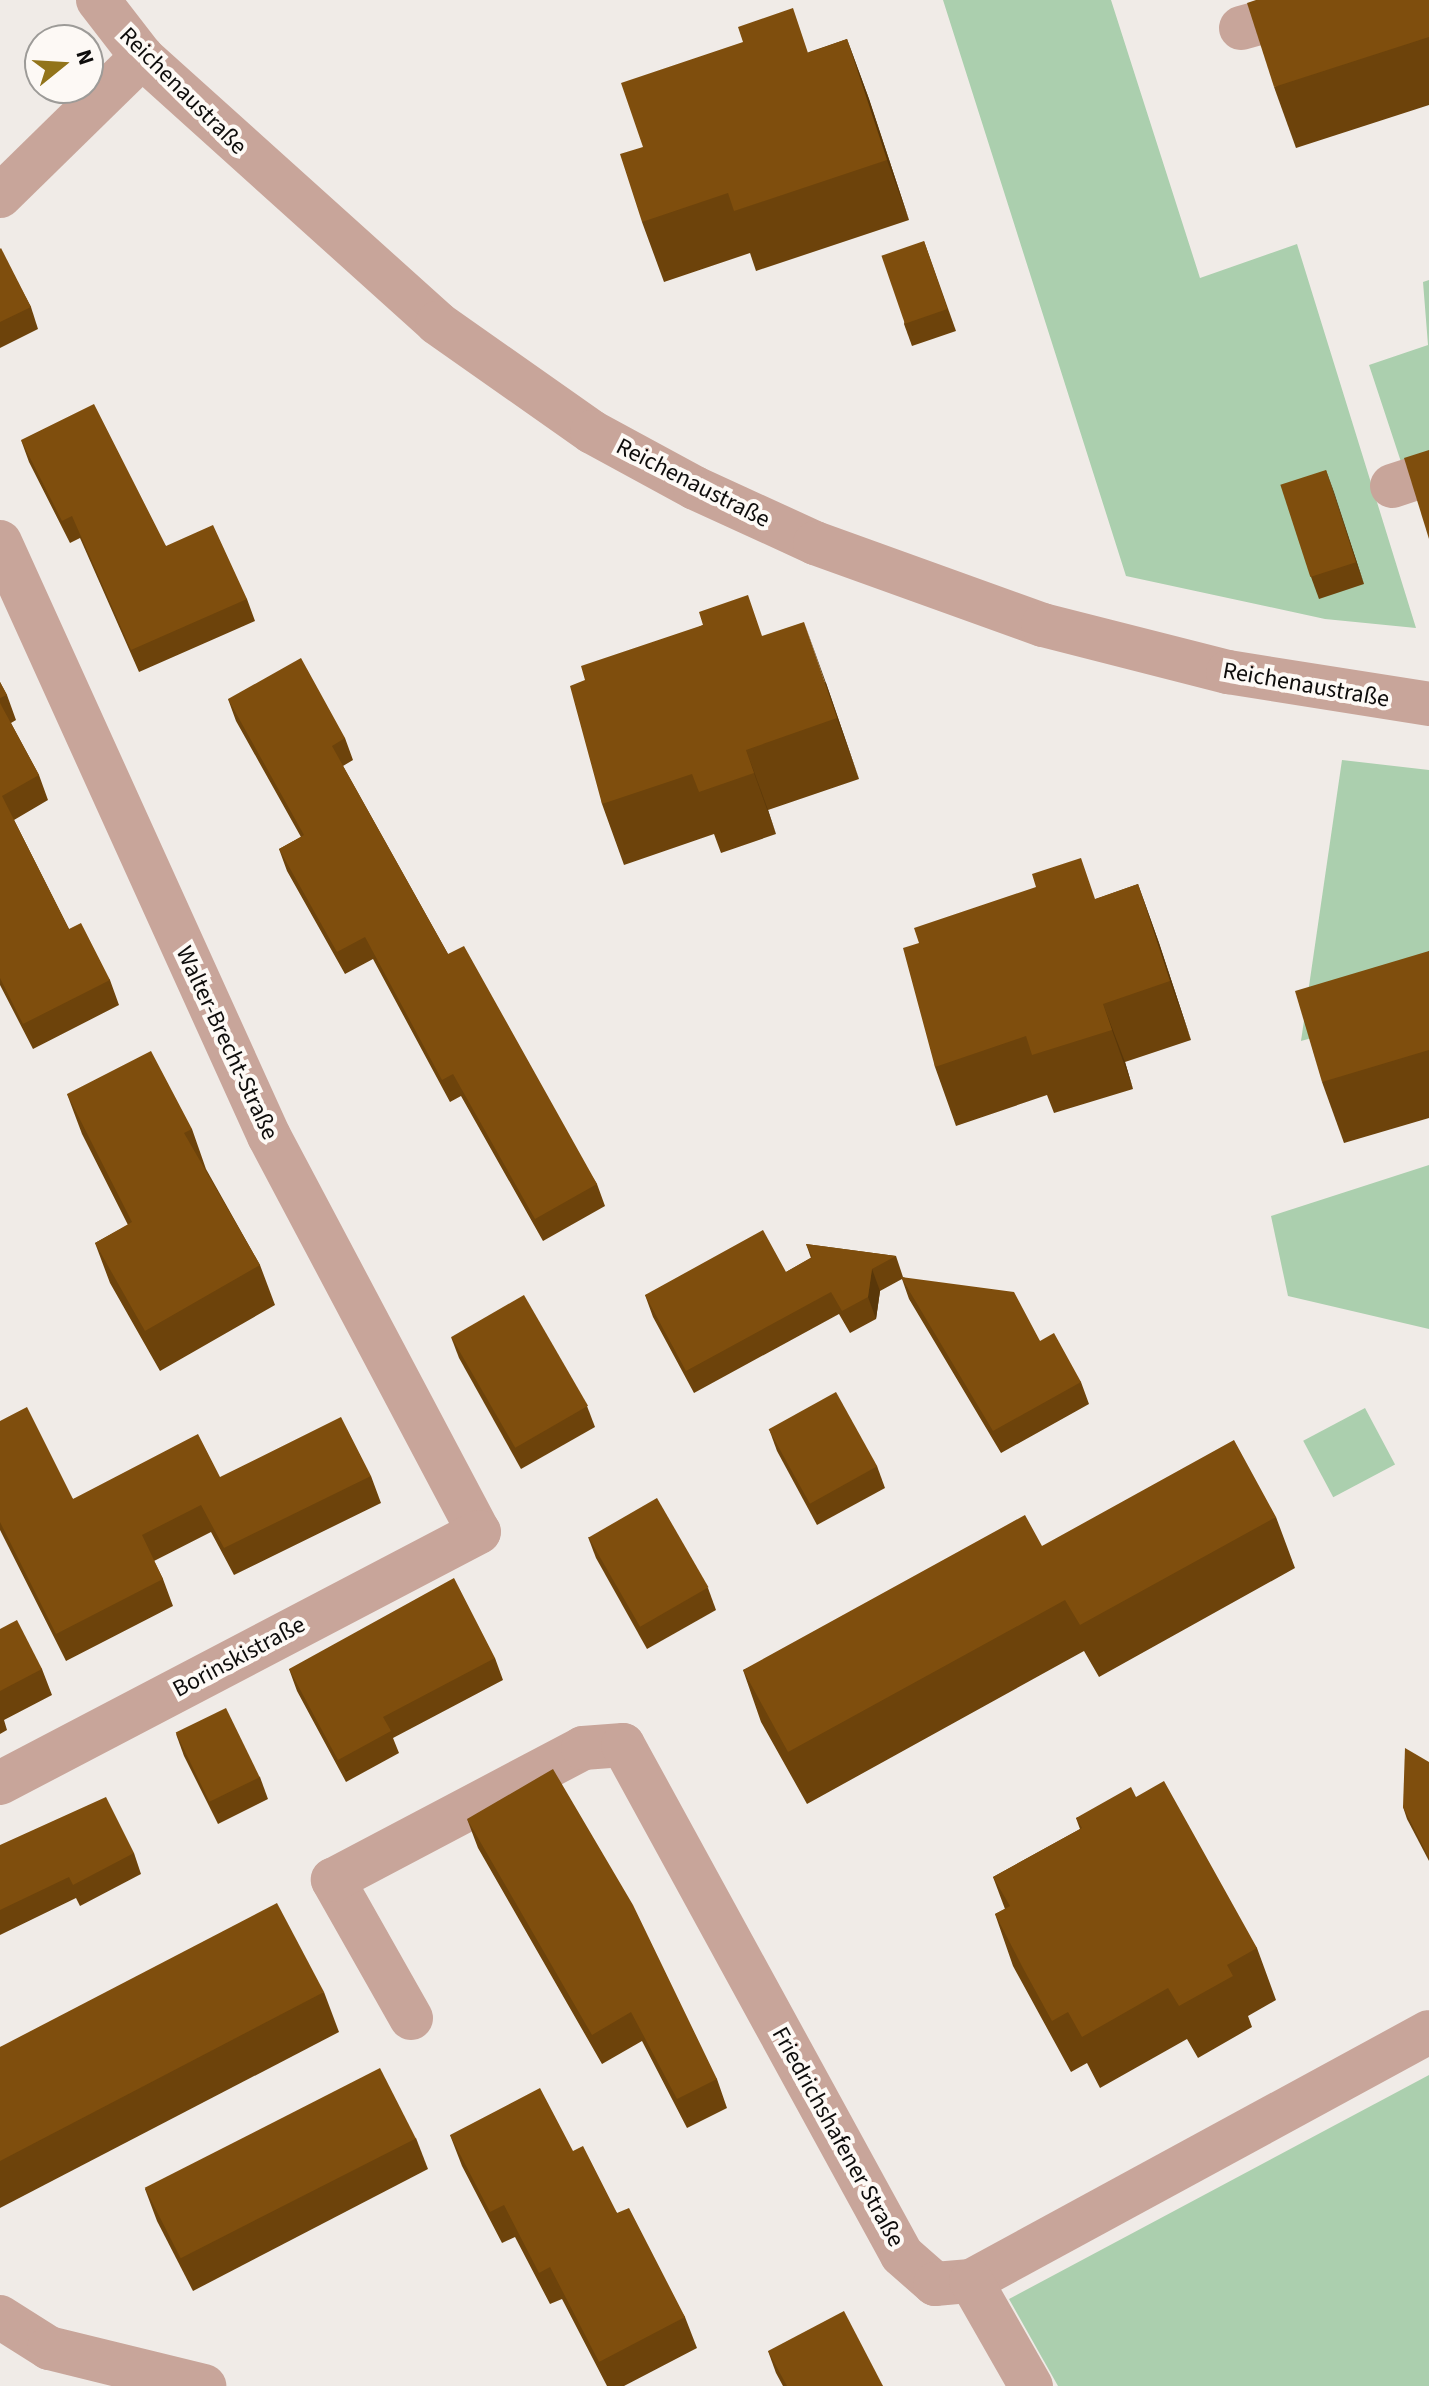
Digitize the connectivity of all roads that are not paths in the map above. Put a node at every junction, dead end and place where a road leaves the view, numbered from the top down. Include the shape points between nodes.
1 (98, 0) edge
2 (1341, 0) edge
3 (1241, 28) dead end
4 (142, 57) junction
5 (0, 196) edge
6 (0, 542) edge
7 (1429, 704) edge
8 (479, 1532) joint
9 (0, 1783) edge
10 (411, 2018) dead end
11 (1429, 2032) edge
12 (971, 2281) junction
13 (0, 2317) edge
14 (204, 2386) edge
15 (1031, 2386) edge

1 - 4 street, Reichenaustraße
2 - 3 street
4 - 5 street
4 - 7 street, Reichenaustraße via 437,323 592,432 695,488 829,549 1043,625 1228,672
6 - 8 street, Walter-Brecht-Straße via 269,1136
8 - 9 street, Borinskistraße
10 - 12 street, Friedrichshafener Straße via 333,1880 583,1748 623,1745 902,2255 935,2284
11 - 12 street, Friedrichshafener Straße
12 - 15 street
13 - 14 street via 49,2348

